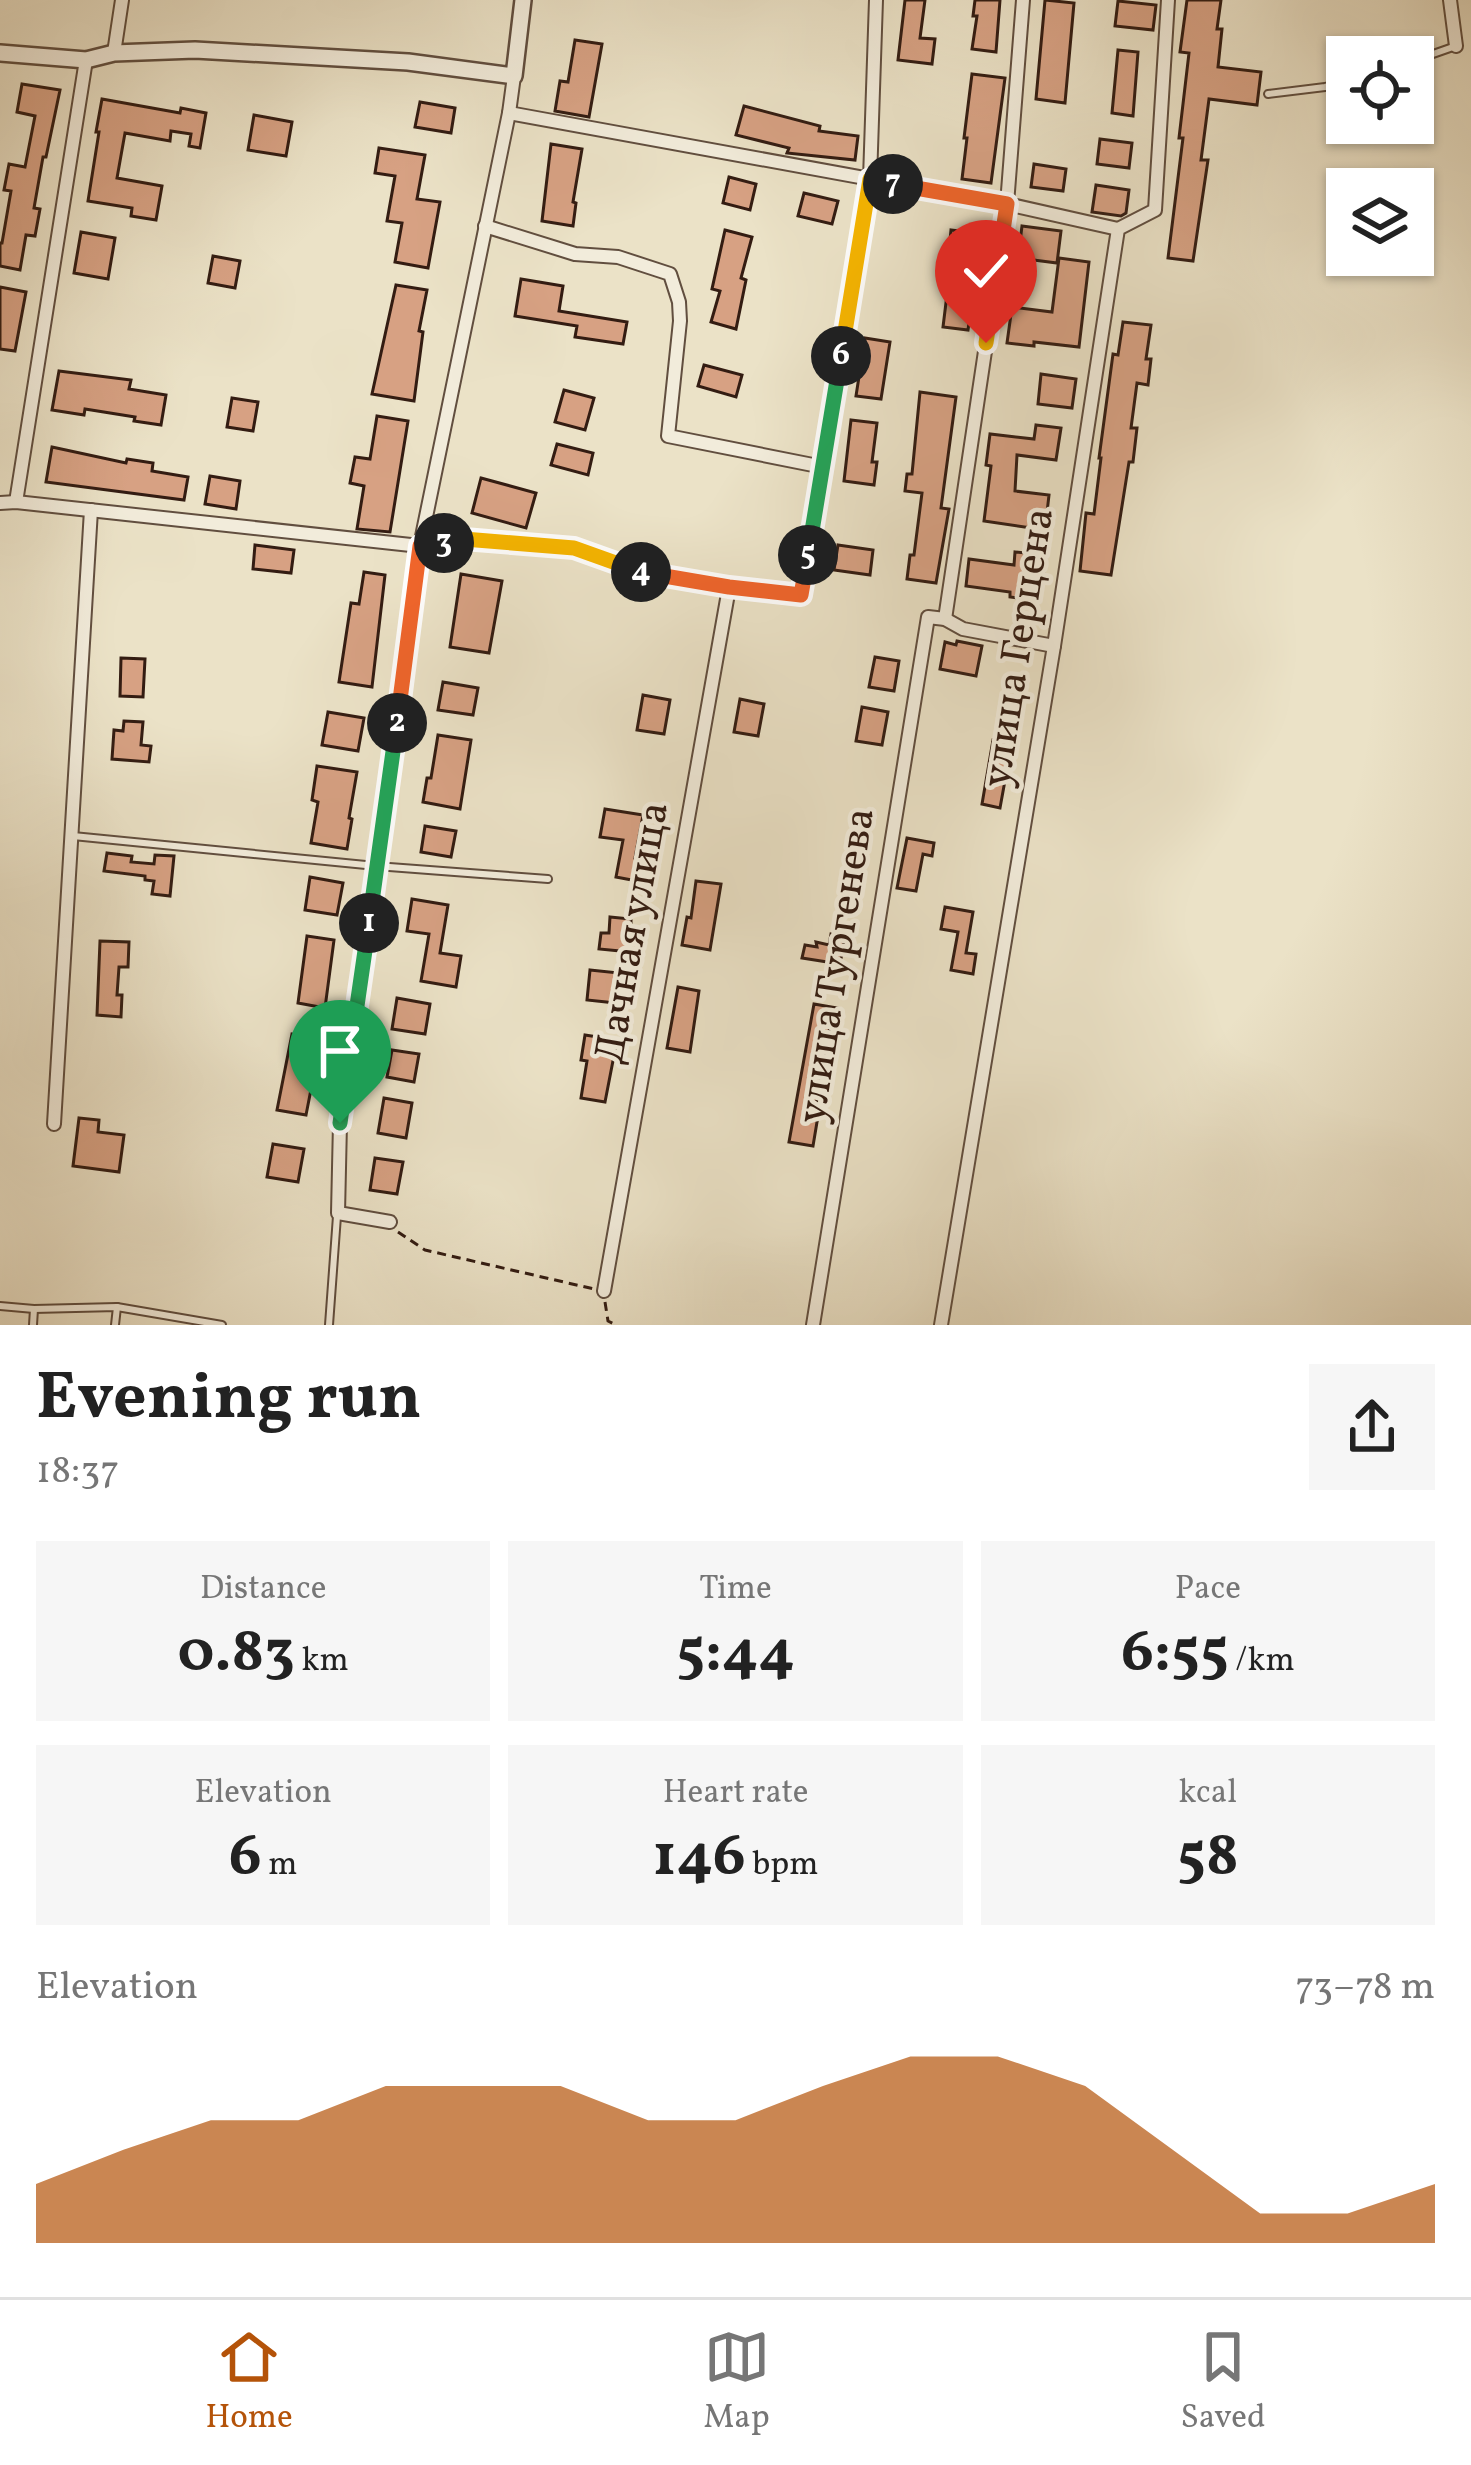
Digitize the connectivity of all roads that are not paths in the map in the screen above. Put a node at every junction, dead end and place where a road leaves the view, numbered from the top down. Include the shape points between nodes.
1 (122, 0) edge
2 (524, 0) edge
3 (876, 0) edge
4 (1023, 0) edge
5 (1168, 0) edge
6 (1450, 0) edge
7 (1456, 46) joint
8 (114, 52) junction
9 (0, 53) edge
10 (1434, 54) edge
11 (86, 60) junction
12 (514, 76) junction
13 (1326, 86) edge
14 (1268, 94) dead end
15 (509, 113) junction
16 (870, 179) junction
17 (1007, 204) junction
18 (484, 226) junction
19 (1118, 229) junction
20 (823, 467) junction
21 (16, 502) junction
22 (0, 503) edge
23 (91, 510) junction
24 (420, 546) junction
25 (729, 587) junction
26 (945, 619) junction
27 (1054, 646) junction
28 (71, 836) junction
29 (376, 866) junction
30 (548, 879) dead end
31 (54, 1124) dead end
32 (338, 1213) junction
33 (390, 1222) road end
34 (604, 1291) road end
35 (0, 1306) edge
36 (117, 1307) junction
37 (34, 1309) junction
38 (33, 1325) edge
39 (115, 1325) edge
40 (222, 1325) edge
41 (329, 1325) edge
42 (813, 1325) edge
43 (941, 1325) edge

1 - 8 street
2 - 12 street
3 - 16 street
4 - 17 street
5 - 19 street via 1155,210
6 - 7 street
7 - 10 lane
8 - 11 street
8 - 12 street via 384,61
9 - 11 street
11 - 21 street
12 - 15 street
13 - 14 lane
15 - 16 street
15 - 18 street
16 - 17 street
16 - 20 street
17 - 19 street
17 - 26 street
18 - 20 street via 670,274 680,321 668,436
18 - 24 street
19 - 27 street, улица Герцена
20 - 25 street via 801,595
21 - 22 street
21 - 23 street
23 - 24 street
23 - 28 street
24 - 25 street via 464,539 574,548 652,575
24 - 29 street
25 - 34 street, Дачная улица
26 - 27 street
26 - 42 street, улица Тургенева via 928,617
27 - 43 street, улица Герцена
28 - 29 lane
28 - 31 street
29 - 30 lane
29 - 32 street via 340,1123
32 - 33 street
32 - 41 lane
35 - 37 lane
36 - 37 lane
36 - 39 lane
36 - 40 lane
37 - 38 lane

